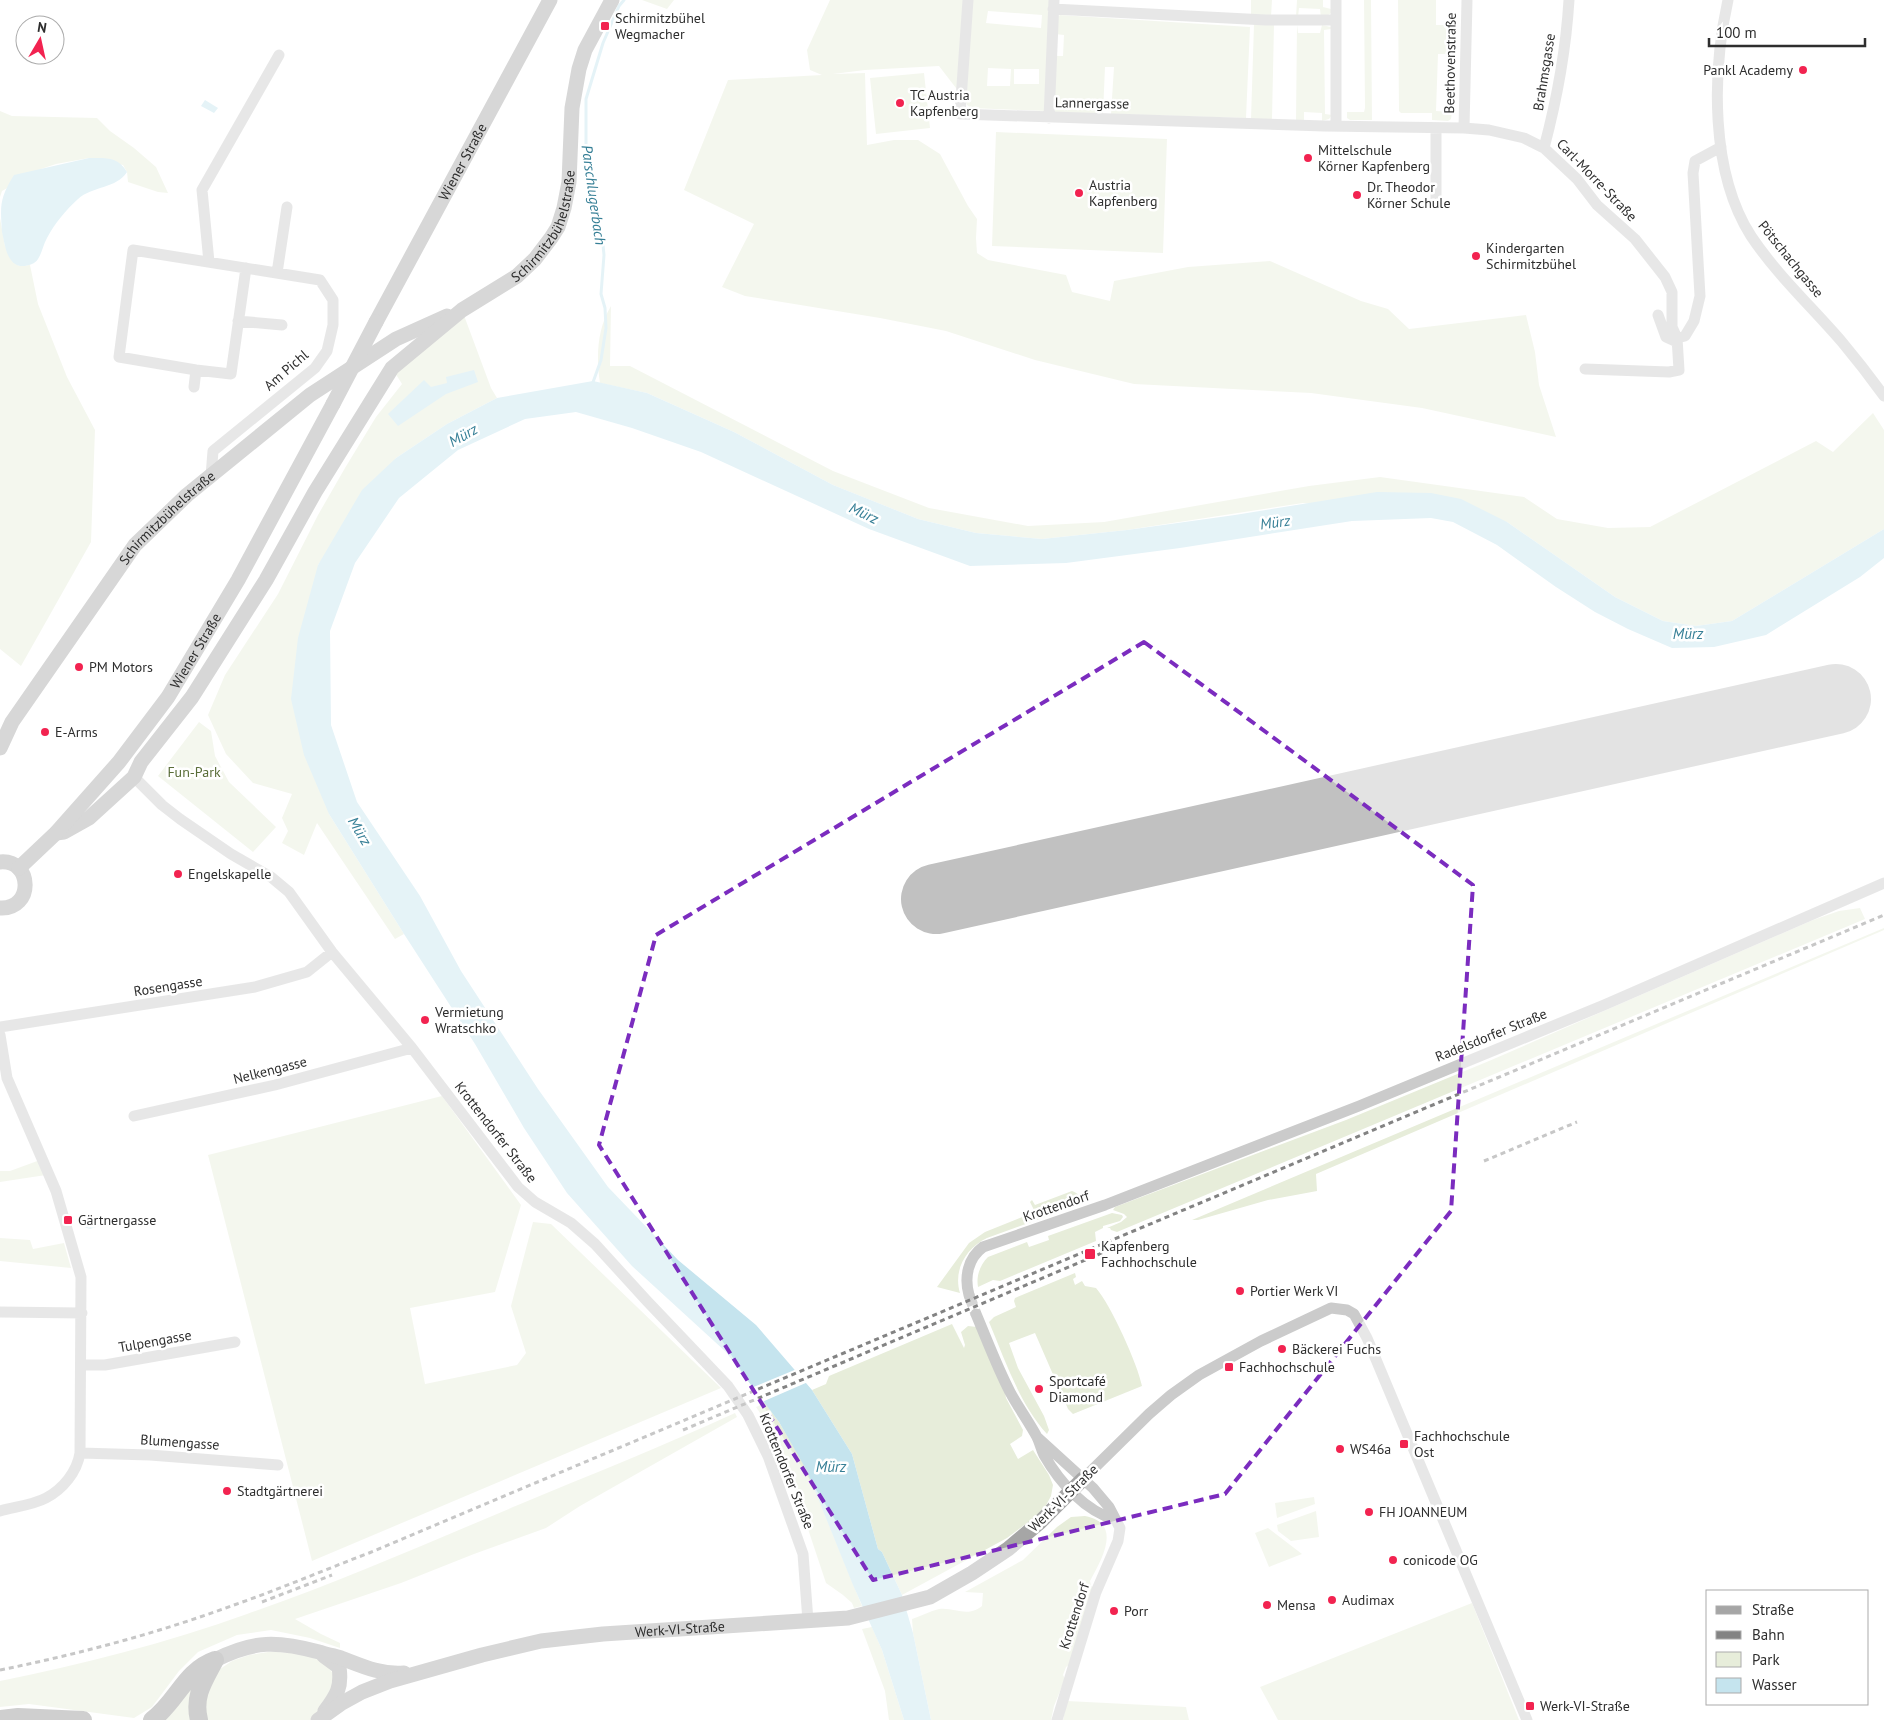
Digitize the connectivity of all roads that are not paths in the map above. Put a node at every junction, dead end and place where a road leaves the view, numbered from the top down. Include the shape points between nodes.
1 (550, 0) edge
2 (612, 0) edge
3 (968, 0) edge
4 (1336, 0) edge
5 (1467, 0) edge
6 (1569, 0) edge
7 (1728, 0) edge
8 (1053, 4) edge
9 (1336, 20) junction
10 (279, 55) dead end
11 (1049, 118) junction
12 (1336, 126) junction
13 (1436, 128) junction
14 (1464, 128) junction
15 (1721, 146) junction
16 (1544, 148) junction
17 (1436, 202) dead end
18 (287, 206) dead end
19 (209, 262) junction
20 (246, 268) junction
21 (277, 273) junction
22 (462, 310) junction
23 (1658, 315) dead end
24 (238, 321) junction
25 (282, 325) dead end
26 (1677, 340) junction
27 (372, 355) junction
28 (392, 368) junction
29 (1584, 369) dead end
30 (196, 370) junction
31 (194, 387) dead end
32 (1884, 396) edge
33 (211, 476) junction
34 (0, 748) edge
35 (134, 777) junction
36 (56, 833) junction
37 (0, 862) edge
38 (19, 868) junction
39 (1884, 883) edge
40 (0, 908) edge
41 (332, 952) junction
42 (0, 1027) edge
43 (0, 1036) edge
44 (412, 1048) junction
45 (134, 1116) dead end
46 (1105, 1205) joint
47 (969, 1295) tunnel mouth
48 (0, 1312) edge
49 (82, 1313) junction
50 (976, 1314) tunnel mouth
51 (234, 1342) dead end
52 (81, 1365) junction
53 (1037, 1436) junction
54 (80, 1453) junction
55 (278, 1464) dead end
56 (1083, 1480) junction
57 (1071, 1492) junction
58 (0, 1511) edge
59 (1117, 1521) junction
60 (808, 1621) junction
61 (319, 1652) junction
62 (215, 1660) junction
63 (356, 1665) junction
64 (339, 1667) junction
65 (430, 1670) junction
66 (362, 1692) junction
67 (158, 1718) edge
68 (320, 1718) edge
69 (0, 1719) edge
70 (83, 1720) edge
71 (199, 1720) edge
72 (1057, 1720) edge
73 (1527, 1720) edge

1 - 36 main road, Wiener Straße, bridge via 238,580 168,697 120,762
2 - 22 main road, Schirmitzbühelstraße via 585,50 579,69 572,108 568,182 558,227 535,259 517,276
3 - 11 street, Lannergasse via 960,114
4 - 9 street
5 - 14 street, Beethovenstraße
6 - 16 street, Brahmsgasse via 1565,50
7 - 15 street, Pötschachgasse via 1718,76
8 - 9 street via 1266,20
8 - 11 street
9 - 12 street
10 - 19 street via 202,190
11 - 12 street, Lannergasse
12 - 13 street, Carl-Morre-Straße
13 - 14 street, Carl-Morre-Straße
13 - 17 street
14 - 16 street, Carl-Morre-Straße via 1524,138
15 - 26 street via 1694,161 1700,296 1694,321 1685,336
15 - 32 street, Pötschachgasse via 1732,195 1752,237 1782,277 1842,341
16 - 26 street, Carl-Morre-Straße via 1635,240 1665,277 1672,292 1672,327
18 - 21 street
19 - 20 street, Am Pichl
19 - 30 street, Am Pichl via 133,250 119,357
20 - 21 street, Am Pichl
20 - 24 street, Am Pichl
21 - 33 street, Am Pichl via 320,280 333,300 327,351 315,368 212,451
22 - 27 main road, Schirmitzbühelstraße via 418,328
22 - 28 main road
23 - 26 street via 1666,337
24 - 25 street
24 - 30 street, Am Pichl via 231,374
26 - 29 street, Carl-Morre-Straße via 1680,370
27 - 28 main road
27 - 33 main road, Schirmitzbühelstraße via 310,395
28 - 35 main road via 315,492 266,580 192,697 141,762
30 - 31 street
33 - 34 main road, Schirmitzbühelstraße via 135,545 12,722
35 - 36 main road via 90,818
35 - 41 street, Krottendorfer Straße via 180,820 283,887
36 - 38 main road, Wiener Straße
37 - 38 main road
38 - 40 main road via 26,883 22,897 14,905
39 - 46 street, Radelsdorfer Straße via 1595,1009 1360,1106
41 - 42 street, Rosengasse via 307,972 256,987
41 - 44 street, Krottendorfer Straße
43 - 49 street via 8,1078 44,1160 66,1221 81,1277
44 - 45 street, Nelkengasse via 275,1085
44 - 60 street, Krottendorfer Straße via 518,1187 535,1202 571,1223 595,1244 728,1386 768,1456 804,1554
46 - 47 street, Krottendorf via 983,1247 968,1269
48 - 49 street
49 - 52 street
50 - 53 street via 1010,1392
51 - 52 street, Tulpengasse via 105,1365
52 - 54 street
53 - 56 street
53 - 57 street via 1050,1464
54 - 55 street, Blumengasse
54 - 58 street via 68,1479 49,1496
56 - 57 main road, Werk-VI-Straße
56 - 59 street via 1109,1507
56 - 73 street, Werk-VI-Straße via 1161,1403 1199,1375 1261,1340 1331,1308 1347,1310 1357,1319 1367,1338
57 - 59 street via 1094,1510
57 - 60 main road, Werk-VI-Straße via 1008,1549 930,1597 848,1618
59 - 72 street, Krottendorf via 1120,1528 1118,1541 1096,1592
60 - 65 main road, Werk-VI-Straße via 604,1634 541,1642
61 - 62 main road via 300,1646 266,1644 232,1652
61 - 63 main road
61 - 64 main road
62 - 67 highway via 193,1673
62 - 71 highway via 198,1692
63 - 65 main road via 394,1674
63 - 66 main road via 365,1682
64 - 66 main road via 354,1688
64 - 68 main road via 340,1686
65 - 66 main road, Werk-VI-Straße
66 - 68 main road, Werk-VI-Straße
69 - 70 highway

